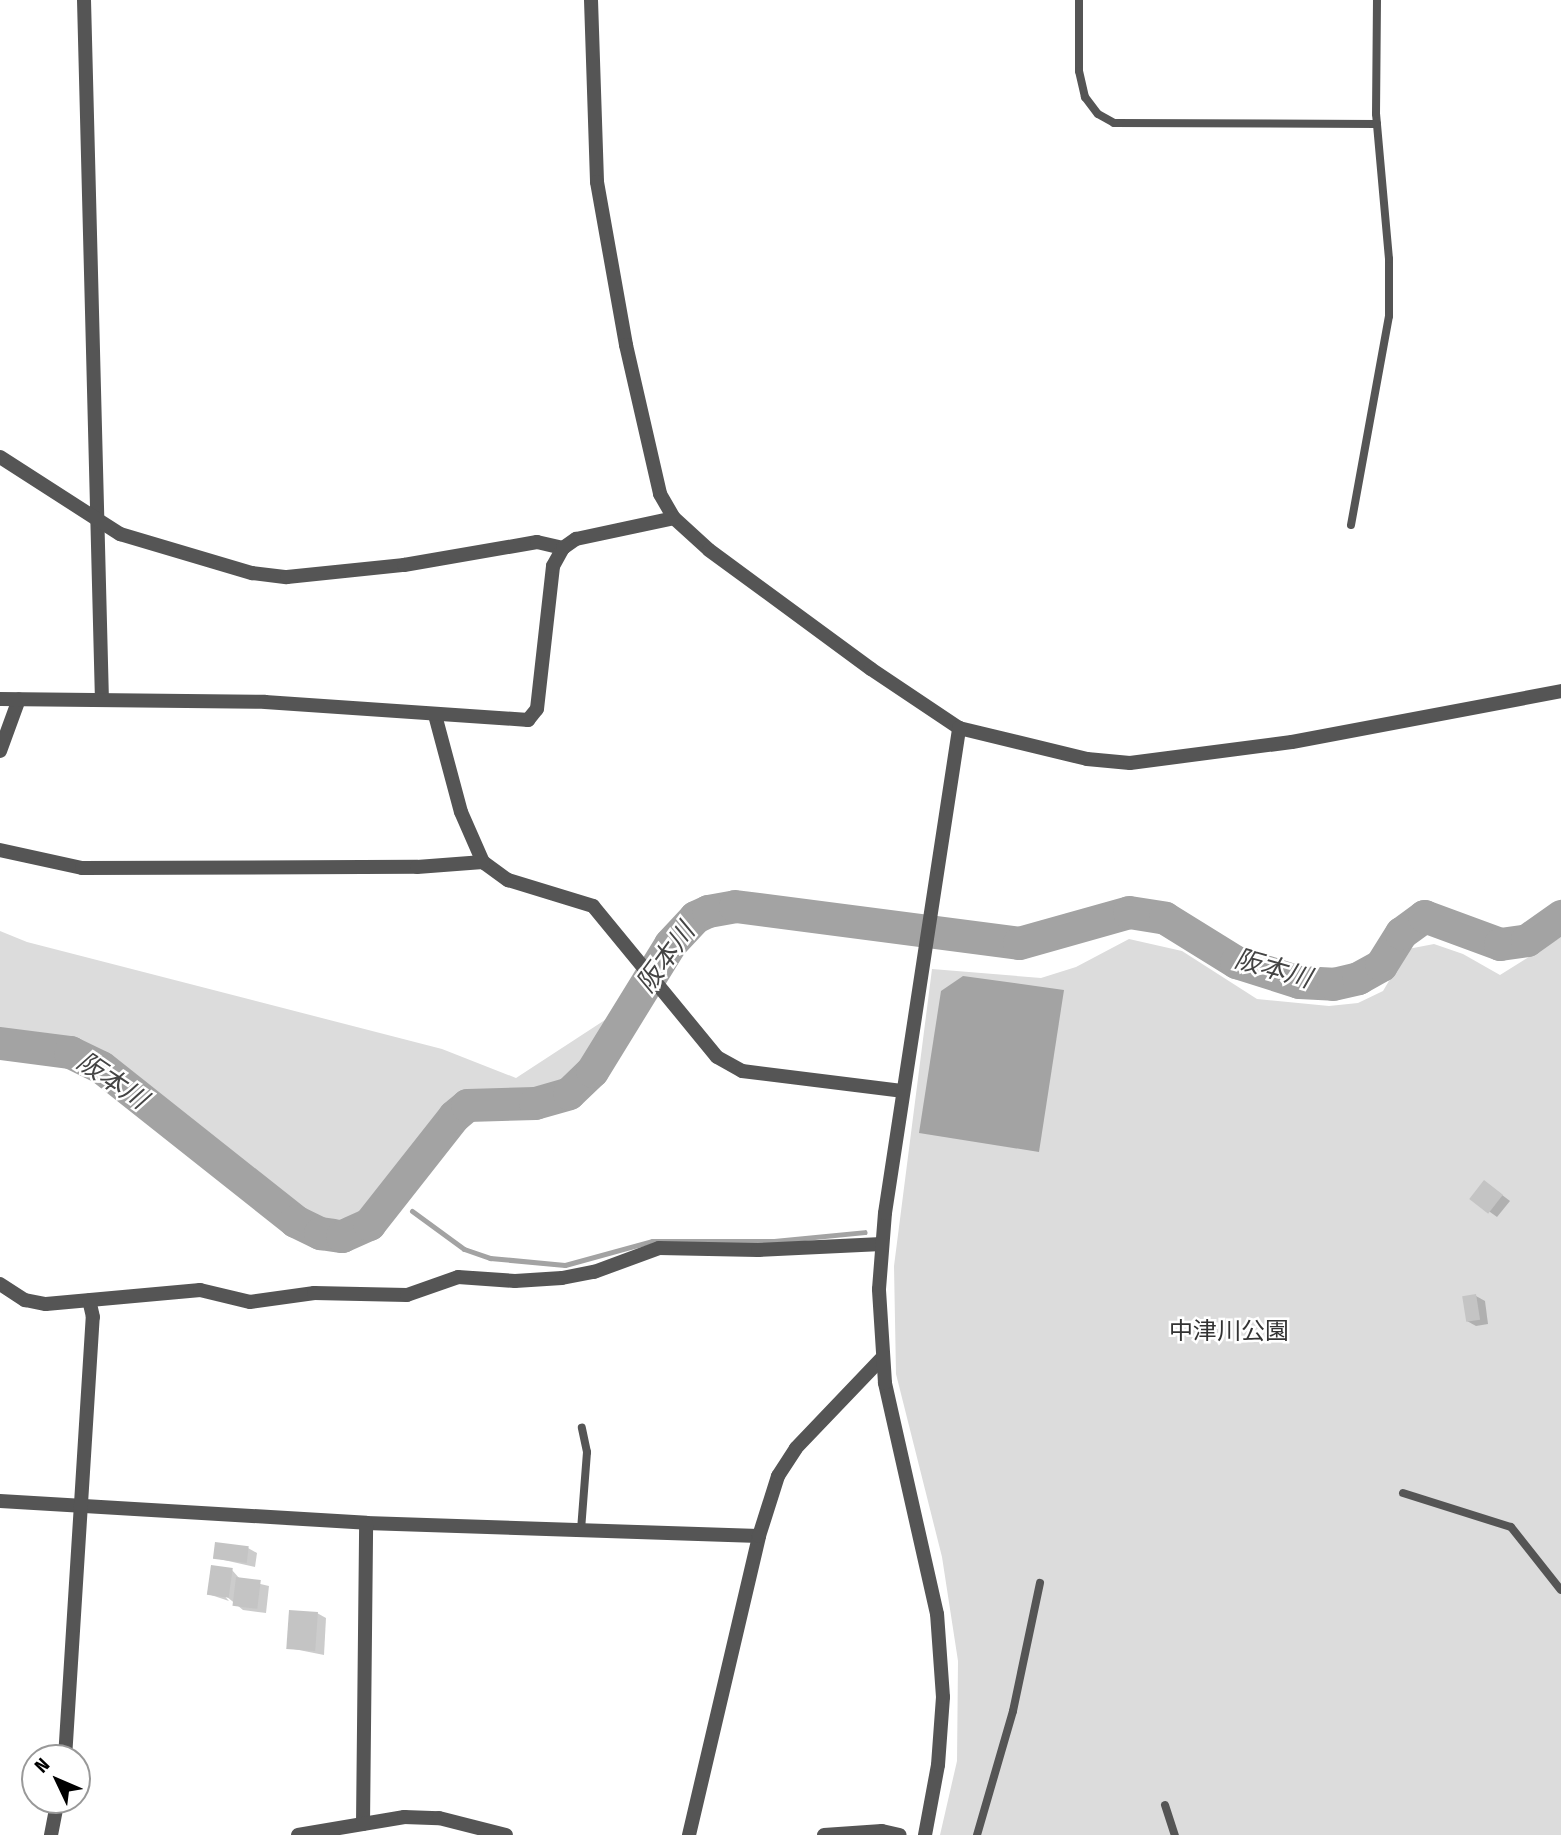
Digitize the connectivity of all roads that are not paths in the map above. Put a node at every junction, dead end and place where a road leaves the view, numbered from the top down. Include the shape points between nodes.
1 (84, 0) edge
2 (591, 0) edge
3 (1079, 0) edge
4 (1377, 0) edge
5 (1377, 124) junction
6 (0, 457) edge
7 (674, 518) junction
8 (98, 523) junction
9 (1351, 525) dead end
10 (563, 548) junction
11 (1561, 691) edge
12 (0, 699) edge
13 (19, 699) junction
14 (102, 700) junction
15 (435, 715) junction
16 (959, 729) junction
17 (0, 751) edge
18 (0, 850) edge
19 (483, 862) junction
20 (902, 1091) junction
21 (882, 1244) junction
22 (0, 1284) edge
23 (89, 1300) junction
24 (882, 1358) junction
25 (582, 1428) dead end
26 (1403, 1493) dead end
27 (0, 1501) edge
28 (81, 1505) junction
29 (366, 1523) junction
30 (581, 1530) junction
31 (759, 1536) junction
32 (1040, 1583) dead end
33 (1561, 1590) edge
34 (66, 1744) edge
35 (1166, 1805) dead end
36 (55, 1814) edge
37 (363, 1824) junction
38 (51, 1835) edge
39 (298, 1835) edge
40 (506, 1835) edge
41 (689, 1835) edge
42 (824, 1835) edge
43 (900, 1835) edge
44 (925, 1835) edge
45 (977, 1835) edge
46 (1175, 1835) edge

1 - 8 street
2 - 7 street via 597,183 651,466
3 - 5 lane via 1079,71 1085,97 1098,114 1114,123
4 - 5 lane
5 - 9 lane via 1390,259 1389,316
6 - 8 street
7 - 10 street via 576,539
7 - 16 street via 709,550
8 - 10 street via 120,534 252,573 287,577 404,565 537,542
8 - 14 street
10 - 15 street via 553,566 537,709 528,720
11 - 16 street via 1292,742 1130,763 1087,759
12 - 13 street
13 - 14 street
13 - 17 street
14 - 15 street via 265,702
15 - 19 street via 461,812
16 - 20 street
18 - 19 street via 82,868 417,867
19 - 20 street via 508,880 593,906 717,1057 743,1071
20 - 21 street
21 - 23 street via 758,1250 659,1248 594,1272 537,1280 458,1277 407,1295 314,1293 250,1302 200,1290
21 - 24 street
22 - 23 street via 36,1303
23 - 28 street via 93,1317
24 - 31 street via 784,1465
24 - 44 street via 937,1614 943,1697 938,1765
25 - 30 lane via 587,1452
26 - 33 lane via 1511,1527
27 - 28 street
28 - 29 street
28 - 34 street
29 - 30 street
29 - 37 street
30 - 31 street
31 - 41 street
32 - 45 lane via 1013,1711
35 - 46 lane
36 - 38 street
37 - 39 street
37 - 40 street via 404,1817 439,1818
42 - 43 street via 882,1831

